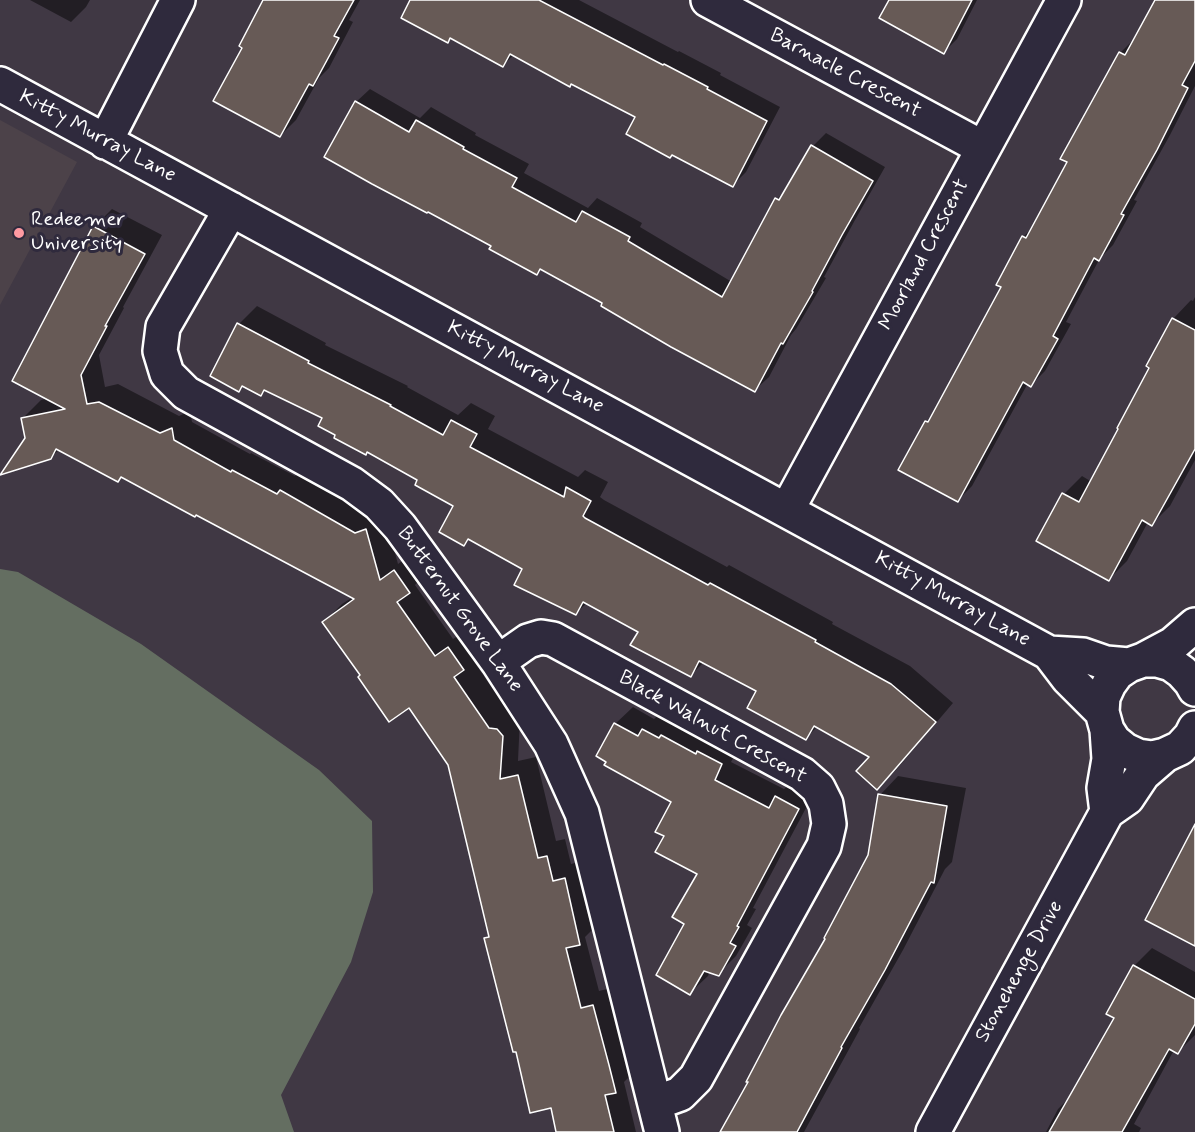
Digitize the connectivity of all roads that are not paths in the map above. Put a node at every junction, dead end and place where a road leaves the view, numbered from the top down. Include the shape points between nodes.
1 (178, 0) edge
2 (708, 0) edge
3 (1064, 0) edge
4 (0, 84) edge
5 (105, 142) junction
6 (983, 148) junction
7 (231, 209) junction
8 (787, 510) junction
9 (1195, 625) edge
10 (1049, 653) junction
11 (498, 662) junction
12 (1136, 663) junction
13 (1195, 689) edge
14 (1104, 721) junction
15 (1184, 746) edge
16 (1107, 812) junction
17 (658, 1117) edge
18 (933, 1132) edge

1 - 5 street
2 - 6 street, Barnacle Crescent
3 - 6 street, Moorland Crescent
4 - 5 street, Kitty Murray Lane
5 - 7 street, Kitty Murray Lane
6 - 8 street, Moorland Crescent
7 - 8 street, Kitty Murray Lane
7 - 11 street, Butternut Grove Lane via 163,327 160,351 167,374 186,393 352,484 379,504
8 - 10 street, Kitty Murray Lane
9 - 12 street via 1173,644
10 - 12 street, Kitty Murray Lane via 1083,655 1106,663
10 - 14 street, Kitty Murray Lane
11 - 17 street, Butternut Grove Lane via 551,744 582,813
11 - 17 street, Black Walnut Crescent via 528,641 553,639 802,774 818,788 826,804 829,824 824,846 696,1078
12 - 13 street, Kitty Murray Lane via 1157,660 1171,664
12 - 14 street via 1108,684 1103,697
14 - 15 street, Kitty Murray Lane via 1114,741 1138,756 1152,758
14 - 16 street via 1109,759 1104,788
15 - 16 street, Stonehenge Drive via 1143,774 1127,798
16 - 18 street, Stonehenge Drive

